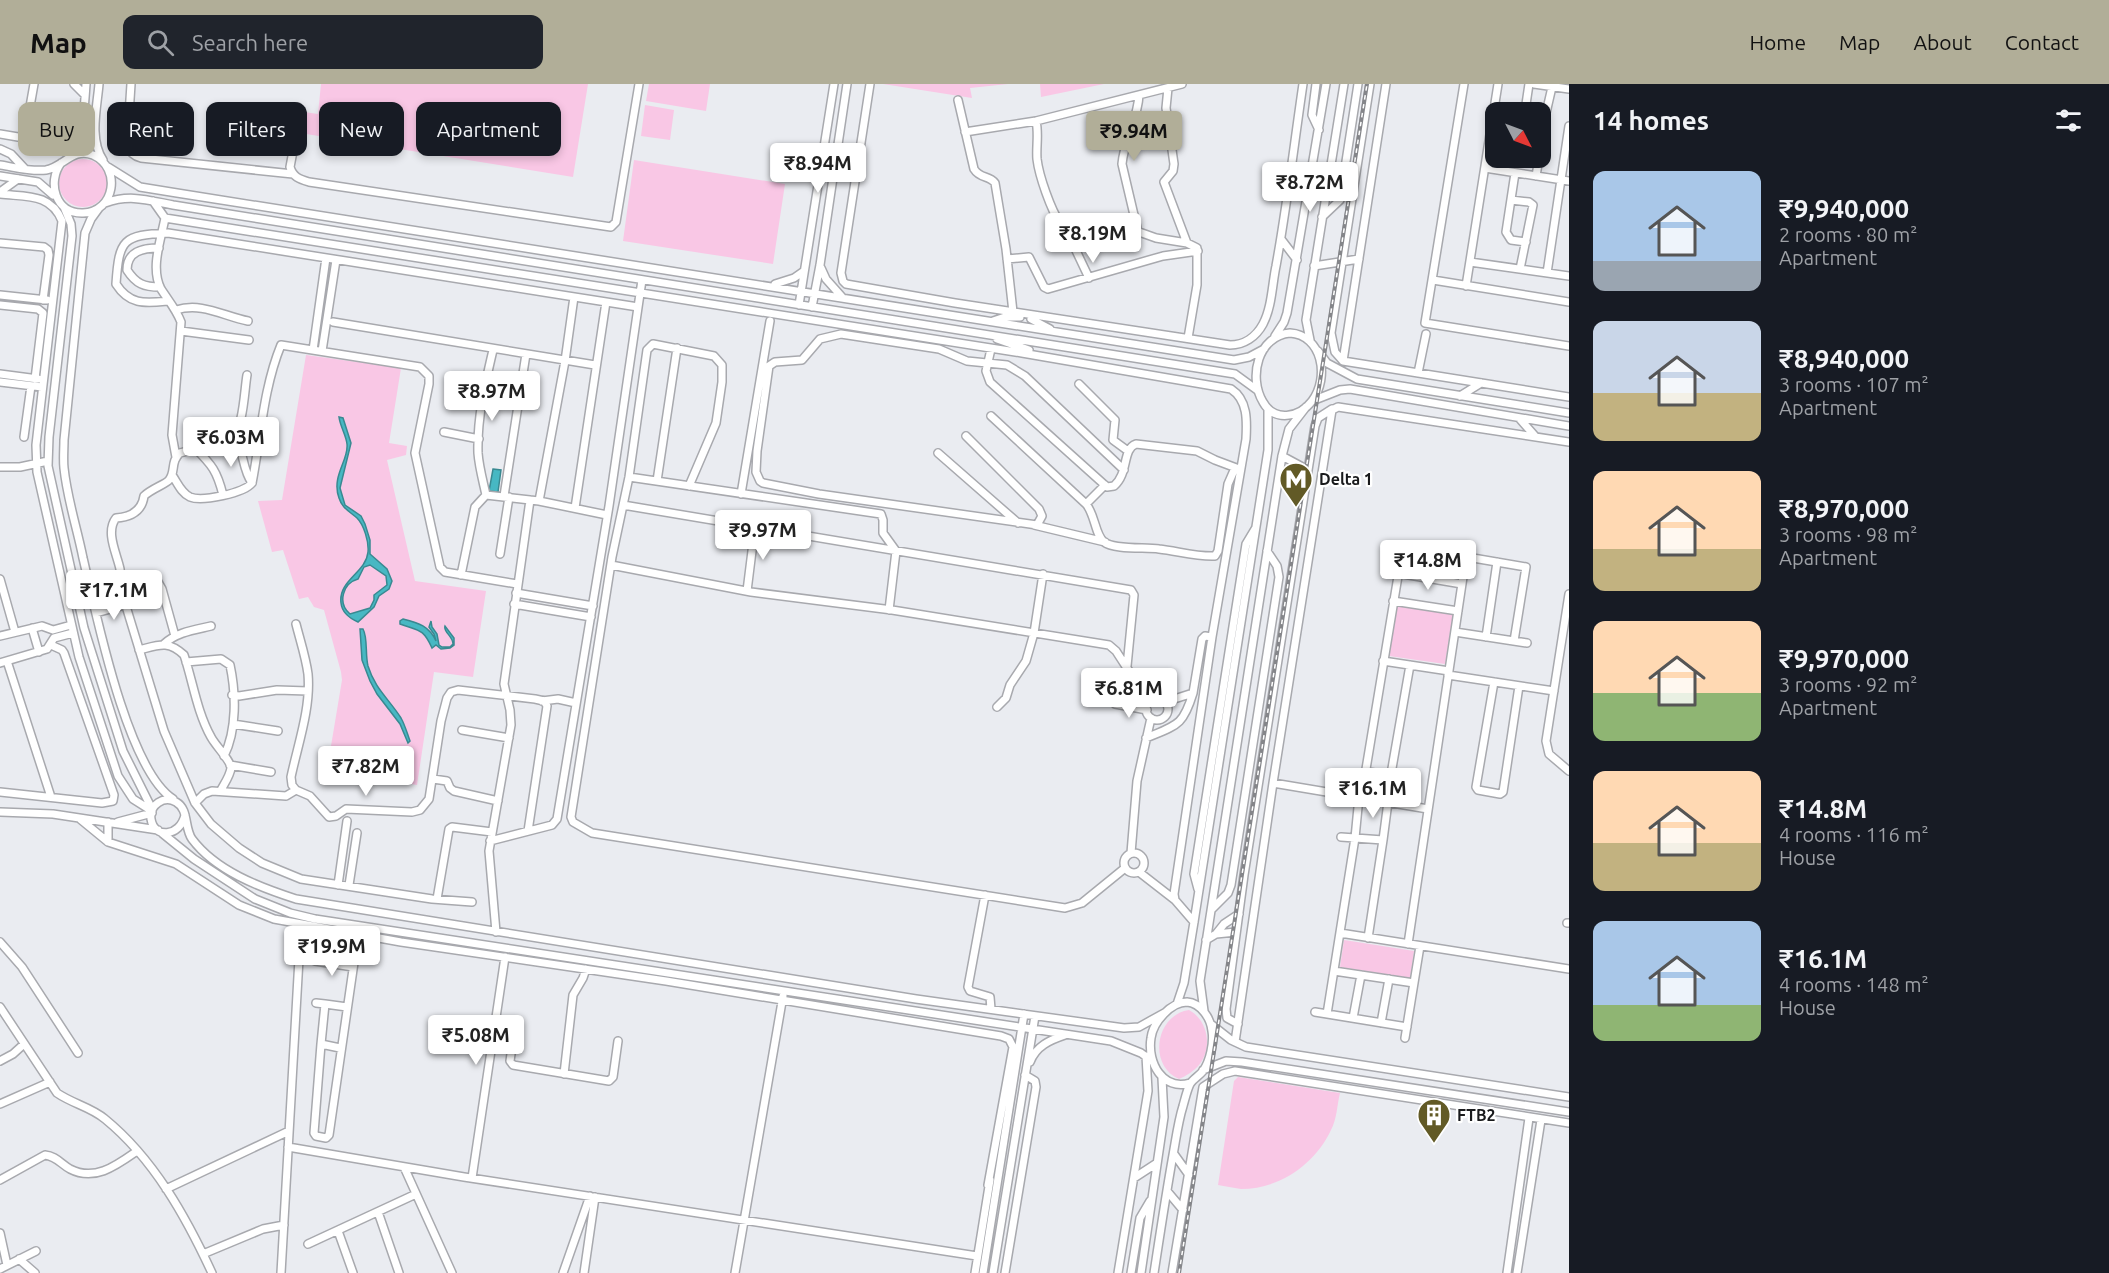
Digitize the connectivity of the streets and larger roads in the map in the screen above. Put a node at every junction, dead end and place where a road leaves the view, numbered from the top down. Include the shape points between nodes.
1 (34, 84) edge
2 (74, 84) edge
3 (86, 84) edge
4 (99, 84) edge
5 (131, 84) edge
6 (639, 84) edge
7 (834, 84) edge
8 (847, 84) edge
9 (870, 84) edge
10 (1182, 84) edge
11 (1303, 84) edge
12 (1316, 84) edge
13 (1326, 84) edge
14 (1344, 84) edge
15 (1358, 84) edge
16 (1370, 84) edge
17 (1386, 84) edge
18 (1464, 84) edge
19 (1498, 84) edge
20 (1529, 84) edge
21 (1534, 84) edge
22 (1552, 87) junction
23 (1168, 88) junction
24 (1569, 89) edge
25 (85, 95) junction
26 (1139, 95) junction
27 (958, 100) dead end
28 (85, 102) edge
29 (1495, 102) edge
30 (1526, 102) edge
31 (1548, 102) edge
32 (1036, 121) junction
33 (1569, 126) edge
34 (1319, 131) junction
35 (965, 132) junction
36 (0, 134) edge
37 (0, 149) edge
38 (70, 156) edge
39 (94, 156) edge
40 (292, 156) edge
41 (61, 163) junction
42 (0, 165) edge
43 (107, 165) junction
44 (1485, 168) joint
45 (1537, 168) edge
46 (25, 169) junction
47 (833, 170) junction
48 (1515, 173) junction
49 (292, 174) junction
50 (856, 174) junction
51 (0, 176) edge
52 (1536, 176) junction
53 (18, 179) junction
54 (1565, 180) edge
55 (0, 193) edge
56 (1512, 200) junction
57 (153, 201) junction
58 (61, 204) junction
59 (102, 206) junction
60 (1322, 217) junction
61 (165, 218) junction
62 (1138, 232) junction
63 (162, 233) junction
64 (1281, 239) junction
65 (1071, 240) dead end
66 (1526, 242) junction
67 (0, 243) edge
68 (1187, 243) junction
69 (159, 248) junction
70 (1198, 251) junction
71 (326, 258) junction
72 (1007, 259) junction
73 (1359, 259) junction
74 (69, 260) junction
75 (336, 260) junction
76 (1296, 260) junction
77 (1342, 261) junction
78 (1470, 261) junction
79 (820, 265) junction
80 (1314, 266) junction
81 (1520, 269) junction
82 (804, 271) junction
83 (1547, 273) junction
84 (1569, 276) edge
85 (1089, 278) junction
86 (54, 280) junction
87 (642, 280) junction
88 (1433, 280) junction
89 (766, 286) junction
90 (1466, 286) junction
91 (160, 287) junction
92 (801, 291) junction
93 (814, 293) junction
94 (640, 294) junction
95 (0, 295) edge
96 (574, 297) junction
97 (842, 297) junction
98 (43, 300) junction
99 (52, 301) junction
100 (169, 301) junction
101 (606, 302) junction
102 (1569, 302) edge
103 (955, 303) junction
104 (0, 305) edge
105 (799, 305) junction
106 (638, 307) junction
107 (812, 307) junction
108 (176, 310) junction
109 (1013, 312) junction
110 (943, 314) junction
111 (1044, 317) junction
112 (1031, 319) junction
113 (248, 321) dead end
114 (770, 321) dead end
115 (990, 321) junction
116 (333, 322) dead end
117 (181, 331) junction
118 (1054, 331) junction
119 (1426, 334) dead end
120 (988, 335) junction
121 (1275, 336) junction
122 (1188, 338) junction
123 (249, 340) dead end
124 (1310, 340) junction
125 (1209, 341) junction
126 (1051, 345) junction
127 (1569, 346) edge
128 (677, 348) junction
129 (1264, 348) junction
130 (991, 349) junction
131 (314, 350) junction
132 (493, 350) junction
133 (322, 351) junction
134 (1025, 351) junction
135 (1318, 351) junction
136 (526, 354) junction
137 (1211, 355) junction
138 (565, 361) junction
139 (1343, 361) junction
140 (987, 363) junction
141 (595, 365) junction
142 (1213, 371) junction
143 (1418, 373) junction
144 (0, 374) edge
145 (247, 375) dead end
146 (44, 379) junction
147 (0, 382) edge
148 (33, 382) junction
149 (1482, 383) junction
150 (1079, 384) dead end
151 (1207, 385) junction
152 (42, 387) junction
153 (1257, 390) junction
154 (451, 394) dead end
155 (1460, 396) junction
156 (1569, 397) edge
157 (481, 399) junction
158 (1312, 401) junction
159 (1305, 407) junction
160 (1335, 407) junction
161 (1268, 409) junction
162 (1569, 413) edge
163 (991, 416) dead end
164 (1519, 418) junction
165 (1569, 426) edge
166 (444, 432) dead end
167 (966, 436) dead end
168 (1534, 436) junction
169 (24, 437) dead end
170 (235, 437) junction
171 (479, 439) junction
172 (1569, 442) edge
173 (195, 448) junction
174 (1128, 451) junction
175 (938, 453) dead end
176 (1282, 456) junction
177 (176, 457) junction
178 (48, 461) junction
179 (37, 463) junction
180 (0, 467) edge
181 (1238, 469) junction
182 (1125, 470) junction
183 (1308, 470) junction
184 (172, 475) junction
185 (629, 477) junction
186 (657, 481) junction
187 (252, 483) junction
188 (1105, 485) junction
189 (689, 486) junction
190 (741, 494) junction
191 (1305, 494) junction
192 (223, 495) junction
193 (486, 495) junction
194 (507, 496) junction
195 (1317, 496) junction
196 (530, 500) junction
197 (539, 501) junction
198 (1086, 504) junction
199 (623, 505) junction
200 (575, 508) junction
201 (607, 515) junction
202 (1017, 523) junction
203 (1034, 525) junction
204 (1256, 526) junction
205 (755, 527) junction
206 (1105, 542) junction
207 (896, 551) junction
208 (1267, 551) junction
209 (500, 554) dead end
210 (1466, 557) junction
211 (1226, 562) junction
212 (1497, 562) junction
213 (1243, 564) junction
214 (611, 565) junction
215 (1397, 573) junction
216 (1043, 574) junction
217 (461, 575) junction
218 (0, 579) edge
219 (517, 584) junction
220 (1462, 584) junction
221 (122, 591) junction
222 (747, 591) junction
223 (516, 593) junction
224 (1569, 594) edge
225 (545, 598) junction
226 (1393, 601) junction
227 (514, 604) junction
228 (125, 605) junction
229 (592, 606) junction
230 (543, 609) junction
231 (889, 610) junction
232 (1458, 611) junction
233 (96, 613) junction
234 (591, 617) junction
235 (296, 624) dead end
236 (71, 625) junction
237 (211, 626) dead end
238 (32, 628) junction
239 (15, 632) junction
240 (1455, 632) junction
241 (73, 633) junction
242 (1034, 633) junction
243 (0, 636) edge
244 (175, 636) junction
245 (1212, 637) junction
246 (1486, 637) junction
247 (1566, 639) edge
248 (1514, 641) junction
249 (1527, 643) dead end
250 (164, 644) junction
251 (51, 645) junction
252 (139, 650) junction
253 (39, 652) junction
254 (1383, 661) junction
255 (4, 662) edge
256 (186, 662) junction
257 (1410, 665) junction
258 (1126, 666) junction
259 (1449, 673) junction
260 (1494, 682) junction
261 (1519, 686) junction
262 (308, 691) junction
263 (1554, 691) junction
264 (1193, 693) junction
265 (232, 695) junction
266 (506, 695) junction
267 (542, 701) junction
268 (1165, 702) junction
269 (576, 704) junction
270 (1115, 704) dead end
271 (1148, 706) junction
272 (997, 707) dead end
273 (1151, 718) junction
274 (233, 724) junction
275 (462, 730) dead end
276 (278, 731) dead end
277 (509, 738) junction
278 (1146, 738) junction
279 (224, 756) junction
280 (230, 765) junction
281 (1569, 771) edge
282 (271, 772) dead end
283 (433, 779) junction
284 (1273, 783) junction
285 (221, 790) junction
286 (296, 790) junction
287 (0, 792) edge
288 (51, 797) junction
289 (1359, 797) junction
290 (498, 801) junction
291 (177, 802) junction
292 (195, 802) junction
293 (1388, 802) junction
294 (1428, 809) junction
295 (152, 811) junction
296 (0, 812) edge
297 (185, 815) junction
298 (80, 819) junction
299 (347, 821) dead end
300 (112, 823) junction
301 (159, 831) junction
302 (528, 831) junction
303 (492, 832) junction
304 (357, 833) dead end
305 (1341, 837) dead end
306 (1355, 838) junction
307 (1383, 840) junction
308 (490, 841) junction
309 (108, 842) junction
310 (1131, 853) junction
311 (1125, 868) junction
312 (1139, 872) junction
313 (338, 885) junction
314 (349, 885) junction
315 (1199, 891) junction
316 (246, 894) junction
317 (985, 895) junction
318 (437, 899) junction
319 (1176, 900) junction
320 (472, 902) dead end
321 (239, 904) junction
322 (1211, 909) junction
323 (1239, 914) junction
324 (1194, 922) junction
325 (301, 924) junction
326 (496, 932) junction
327 (1236, 932) junction
328 (1340, 933) junction
329 (358, 934) junction
330 (1216, 934) junction
331 (1368, 938) junction
332 (1206, 940) junction
333 (0, 942) edge
334 (1408, 944) junction
335 (1420, 946) junction
336 (505, 957) junction
337 (315, 961) dead end
338 (352, 967) junction
339 (586, 969) junction
340 (1569, 969) edge
341 (1334, 971) junction
342 (1361, 975) junction
343 (1389, 980) junction
344 (1414, 983) junction
345 (783, 991) junction
346 (782, 1000) junction
347 (316, 1003) dead end
348 (325, 1004) junction
349 (1177, 1004) junction
350 (0, 1007) edge
351 (346, 1007) junction
352 (895, 1007) junction
353 (991, 1009) junction
354 (1204, 1011) junction
355 (1166, 1012) junction
356 (1315, 1012) dead end
357 (1024, 1014) junction
358 (1328, 1014) junction
359 (1035, 1016) junction
360 (1353, 1018) junction
361 (894, 1019) junction
362 (1208, 1021) junction
363 (1381, 1023) junction
364 (1002, 1024) junction
365 (1238, 1024) junction
366 (1022, 1027) junction
367 (1407, 1027) junction
368 (1033, 1029) junction
369 (1067, 1034) junction
370 (1001, 1036) junction
371 (1405, 1038) dead end
372 (513, 1040) dead end
373 (618, 1041) dead end
374 (1235, 1042) junction
375 (24, 1044) junction
376 (321, 1044) junction
377 (340, 1048) junction
378 (78, 1053) dead end
379 (1149, 1059) junction
380 (0, 1061) edge
381 (1203, 1070) junction
382 (1026, 1073) junction
383 (564, 1074) junction
384 (1162, 1078) junction
385 (50, 1082) junction
386 (1190, 1083) junction
387 (1397, 1085) junction
388 (1396, 1096) junction
389 (1569, 1097) edge
390 (0, 1104) edge
391 (1569, 1112) edge
392 (1529, 1118) junction
393 (1541, 1120) junction
394 (1569, 1124) edge
395 (290, 1131) junction
396 (1003, 1147) junction
397 (288, 1148) junction
398 (137, 1151) junction
399 (1174, 1154) junction
400 (1157, 1163) junction
401 (404, 1167) junction
402 (1189, 1175) junction
403 (472, 1178) junction
404 (1134, 1178) junction
405 (0, 1180) edge
406 (988, 1185) junction
407 (166, 1189) junction
408 (1167, 1191) junction
409 (416, 1194) junction
410 (593, 1197) junction
411 (1151, 1199) junction
412 (1182, 1210) junction
413 (378, 1212) junction
414 (743, 1220) junction
415 (284, 1225) junction
416 (338, 1230) junction
417 (0, 1233) edge
418 (308, 1244) dead end
419 (36, 1251) dead end
420 (203, 1254) junction
421 (977, 1256) junction
422 (19, 1259) junction
423 (3, 1267) edge
424 (35, 1273) edge
425 (212, 1273) edge
426 (281, 1273) edge
427 (353, 1273) edge
428 (399, 1273) edge
429 (452, 1273) edge
430 (563, 1273) edge
431 (584, 1273) edge
432 (735, 1273) edge
433 (975, 1273) edge
434 (983, 1273) edge
435 (993, 1273) edge
436 (1005, 1273) edge
437 (1118, 1273) edge
438 (1131, 1273) edge
439 (1141, 1273) edge
440 (1154, 1273) edge
441 (1172, 1273) edge
442 (1507, 1273) edge
443 (1517, 1273) edge

1 - 36 street via 25,135
2 - 25 street
3 - 25 street
4 - 43 street via 96,144
5 - 49 street via 127,146 136,156
6 - 49 street via 616,222 611,227 309,182
7 - 82 street
8 - 47 street
9 - 50 street
10 - 23 street
11 - 64 street
12 - 34 street via 1312,115
13 - 34 street
14 - 60 street
15 - 60 street via 1340,200
16 - 77 street
17 - 73 street
18 - 88 street
19 - 29 street
20 - 30 street
21 - 22 street
22 - 24 street
22 - 31 street
23 - 26 street
23 - 68 street via 1166,108 1174,164 1164,182
25 - 28 street
26 - 32 street
26 - 62 street via 1122,156
27 - 35 street
32 - 35 street
32 - 62 street via 1037,160 1060,223 1100,218
33 - 54 street
34 - 76 street
35 - 72 street via 977,173 995,183
37 - 46 street
38 - 41 street
39 - 43 street
40 - 49 street
41 - 46 street via 47,170
41 - 58 street via 53,186
42 - 46 street
43 - 59 street via 112,191
43 - 89 street via 125,179 149,189
44 - 48 street
44 - 78 street
45 - 52 street
47 - 50 street
47 - 79 street
48 - 52 street
48 - 56 street
50 - 103 street via 843,281 851,286
51 - 53 street
52 - 54 street
53 - 55 street
53 - 58 street via 38,182
54 - 83 street
55 - 86 street via 49,202 58,210 63,220
56 - 66 street via 1507,236
56 - 66 street via 1533,205
57 - 59 street via 120,198
57 - 61 street
57 - 87 street
58 - 59 street via 78,213
58 - 74 street via 71,224
59 - 233 street via 85,233 64,440 64,467
60 - 80 street
61 - 63 street
61 - 94 street
62 - 68 street
63 - 69 street
63 - 71 street
63 - 100 street via 146,233 125,242 116,284 125,297 134,301
64 - 76 street
64 - 125 street via 1262,326 1239,345
65 - 85 street
66 - 81 street
67 - 98 street via 48,250
68 - 70 street
69 - 91 street via 156,262
69 - 91 street via 136,251 127,270 138,284
70 - 85 street via 1169,255
70 - 122 street
71 - 75 street
71 - 131 street
72 - 85 street via 1029,257 1047,289
72 - 109 street
73 - 77 street
73 - 139 street
74 - 86 street
74 - 178 street
75 - 96 street
75 - 133 street
76 - 121 street via 1287,313
77 - 80 street
77 - 139 street via 1331,333 1335,352
78 - 81 street
78 - 90 street
79 - 93 street
79 - 97 street
80 - 124 street via 1306,320
81 - 83 street
82 - 89 street via 783,283
82 - 92 street
83 - 84 street
86 - 99 street
87 - 94 street
87 - 105 street
88 - 90 street
88 - 127 street via 1425,323
89 - 92 street
90 - 102 street
91 - 100 street
92 - 93 street
92 - 105 street
93 - 97 street
93 - 107 street
94 - 106 street
94 - 130 street
95 - 98 street
96 - 101 street
96 - 138 street
97 - 110 street
98 - 99 street
99 - 146 street
100 - 108 street
101 - 106 street
101 - 141 street
103 - 109 street
103 - 110 street
104 - 148 street via 38,309 43,313
105 - 107 street
106 - 201 street
107 - 120 street
108 - 113 street via 197,306
108 - 117 street
109 - 111 street
110 - 115 street
111 - 112 street
111 - 122 street
112 - 115 street via 1013,316
112 - 118 street
114 - 190 street
115 - 118 street
116 - 132 street
117 - 123 street
117 - 177 street via 172,435
118 - 137 street
119 - 143 street
120 - 126 street
120 - 134 street
121 - 124 street via 1299,334
121 - 129 street
122 - 125 street
124 - 135 street
125 - 137 street
126 - 134 street
126 - 142 street
128 - 185 street via 653,344 647,350
128 - 186 street
128 - 189 street via 714,356 722,365 716,423
129 - 137 street via 1240,360
129 - 153 street via 1258,360
130 - 134 street
130 - 140 street
131 - 133 street
131 - 187 street via 281,345 273,364
132 - 136 street
132 - 157 street
133 - 217 street via 420,367 429,376 415,453 440,567
134 - 151 street
135 - 155 street via 1327,363 1358,379
135 - 158 street via 1321,371
136 - 138 street
136 - 194 street
138 - 141 street
138 - 197 street
139 - 143 street
140 - 182 street via 1007,364 1025,375
140 - 188 street via 990,382
140 - 202 street via 967,361 939,349 841,334 822,338 802,360 769,366 756,472 764,483 808,492
141 - 200 street
142 - 151 street
142 - 153 street via 1235,374
143 - 149 street
144 - 148 street
145 - 170 street
146 - 148 street
146 - 152 street
147 - 148 street
148 - 152 street
148 - 169 street
149 - 155 street
149 - 156 street
150 - 174 street via 1115,420 1113,440
151 - 181 street via 1231,389 1241,398 1247,420
152 - 179 street
153 - 161 street
154 - 157 street
155 - 162 street
157 - 171 street
158 - 159 street
158 - 164 street via 1350,390
159 - 161 street via 1288,416 1278,416
159 - 176 street via 1289,429
160 - 168 street
160 - 183 street via 1318,418
160 - 195 street via 1329,418
161 - 204 street via 1268,450
163 - 198 street
164 - 165 street
164 - 168 street
166 - 171 street
167 - 203 street via 1039,509 1042,516
168 - 172 street
170 - 173 street
170 - 187 street
171 - 193 street
173 - 177 street
173 - 192 street via 217,473
174 - 181 street via 1140,444 1197,451
174 - 182 street
175 - 202 street
176 - 183 street
176 - 208 street
177 - 184 street
178 - 179 street
178 - 295 street via 84,628 100,682 123,751
179 - 180 street
179 - 236 street
181 - 206 street via 1228,484 1215,556 1134,549
181 - 211 street
182 - 188 street via 1114,486
183 - 191 street
184 - 192 street via 189,496 199,499
184 - 221 street via 167,483 144,496 134,514 113,521 111,533
185 - 186 street
185 - 199 street
186 - 189 street
187 - 192 street via 248,488
188 - 198 street
189 - 190 street
190 - 207 street via 877,513 882,517 883,533
191 - 195 street
191 - 323 street
193 - 194 street
193 - 217 street via 476,507
194 - 196 street
194 - 209 street
195 - 284 street
196 - 197 street
196 - 219 street
197 - 200 street
198 - 206 street
199 - 205 street
199 - 214 street
200 - 201 street
201 - 229 street
202 - 203 street
203 - 206 street
204 - 213 street via 1246,544
204 - 315 street
205 - 207 street
205 - 222 street
207 - 216 street
207 - 231 street
208 - 322 street
208 - 322 street via 1279,577 1232,885
210 - 212 street
210 - 215 street via 1403,546
210 - 220 street
211 - 213 street
211 - 245 street
212 - 246 street
212 - 248 street via 1526,568
213 - 315 street via 1194,874
214 - 222 street
214 - 317 street via 573,822 592,833
215 - 220 street
215 - 226 street
216 - 242 street
216 - 258 street via 1132,591
217 - 219 street
218 - 239 street
219 - 223 street
220 - 232 street
221 - 228 street
221 - 244 street via 158,582
222 - 231 street
223 - 225 street
223 - 227 street
224 - 247 street
225 - 229 street
225 - 230 street
226 - 232 street
226 - 254 street
227 - 230 street
227 - 266 street
228 - 233 street
228 - 252 street
229 - 234 street
230 - 234 street
231 - 242 street
232 - 240 street
233 - 291 street via 138,751 162,792
234 - 269 street
235 - 262 street via 308,671
236 - 238 street via 53,630 45,626
236 - 241 street
237 - 244 street
238 - 239 street
238 - 253 street
239 - 243 street
240 - 246 street
240 - 259 street
241 - 251 street via 54,638
241 - 295 street via 118,776 133,799
242 - 258 street via 1109,645
242 - 272 street via 1024,666
244 - 250 street
245 - 264 street via 1202,639
245 - 319 street
246 - 248 street
247 - 263 street
248 - 249 street
250 - 252 street
250 - 256 street via 176,647
251 - 253 street
251 - 288 street via 64,653 114,795 113,801 102,803
252 - 292 street via 164,731
253 - 255 street
254 - 257 street
254 - 257 street via 1366,769 1388,776 1392,772
255 - 288 street
256 - 265 street via 226,661 232,674
256 - 279 street via 206,728
257 - 259 street
258 - 271 street
259 - 260 street
259 - 294 street
260 - 261 street
260 - 261 street via 1476,787 1500,794
261 - 263 street
262 - 265 street
262 - 286 street via 291,777
263 - 281 street via 1547,748
264 - 268 street
264 - 278 street via 1182,721
265 - 274 street
266 - 267 street
266 - 277 street
266 - 283 street via 451,692 441,721
267 - 269 street via 558,699
267 - 302 street via 547,706
268 - 271 street via 1155,699
268 - 273 street via 1168,708 1164,718
269 - 302 street via 557,819 552,825
270 - 271 street
271 - 273 street
273 - 278 street
274 - 276 street
274 - 279 street
275 - 277 street
277 - 290 street
278 - 310 street via 1137,781
279 - 280 street
280 - 282 street
280 - 285 street
283 - 286 street via 425,806 412,812 346,808 329,817 310,796
283 - 290 street via 447,781 451,790
284 - 289 street
284 - 365 street
285 - 286 street via 286,796
285 - 292 street via 212,790
287 - 288 street
289 - 293 street
289 - 306 street
290 - 303 street
291 - 295 street via 163,800
291 - 297 street
292 - 313 street via 211,824 262,863 301,879
293 - 294 street
293 - 307 street
294 - 334 street
295 - 300 street
295 - 301 street via 153,825
296 - 298 street
297 - 301 street via 177,830
297 - 326 street via 191,838 203,850 218,863 264,888 314,903
298 - 300 street
298 - 309 street
299 - 313 street
300 - 301 street
300 - 309 street
301 - 316 street
302 - 308 street
303 - 308 street
303 - 318 street via 449,829
304 - 314 street
305 - 306 street
306 - 307 street
306 - 328 street
307 - 331 street
308 - 326 street
309 - 321 street via 176,864
310 - 311 street via 1125,858
310 - 312 street via 1143,858 1145,865
311 - 312 street via 1133,874
311 - 317 street via 1082,903 1065,908
312 - 319 street
313 - 314 street
314 - 318 street
315 - 324 street
316 - 321 street
316 - 345 street via 315,919
317 - 353 street via 968,987 990,997
318 - 320 street
319 - 324 street
321 - 325 street via 261,915
322 - 332 street
323 - 327 street
323 - 330 street
324 - 349 street
325 - 329 street
325 - 395 street
326 - 353 street
327 - 330 street
327 - 365 street via 1226,1009 1227,1018
328 - 331 street
328 - 341 street
329 - 336 street
329 - 338 street
330 - 332 street
331 - 334 street
332 - 354 street via 1200,981
333 - 378 street via 22,967
334 - 335 street
335 - 340 street
335 - 344 street
336 - 339 street
336 - 403 street
337 - 338 street
338 - 351 street
339 - 346 street
339 - 383 street via 573,995
341 - 342 street
341 - 358 street
342 - 343 street
342 - 360 street
343 - 344 street
343 - 363 street
344 - 367 street
345 - 346 street
345 - 352 street
346 - 361 street
346 - 414 street
347 - 348 street
348 - 351 street
348 - 376 street
349 - 354 street via 1189,1002
349 - 355 street
350 - 375 street
351 - 377 street
352 - 361 street
352 - 364 street
353 - 357 street
354 - 362 street
355 - 359 street via 1139,1027 1124,1028
355 - 379 street via 1153,1031
356 - 358 street
357 - 359 street
357 - 366 street
358 - 360 street
359 - 368 street
360 - 363 street
361 - 370 street
362 - 374 street
362 - 381 street via 1212,1030 1211,1050
363 - 367 street
364 - 366 street
364 - 370 street
365 - 374 street
366 - 368 street
366 - 396 street
367 - 371 street
368 - 369 street
368 - 382 street
369 - 379 street via 1123,1044
369 - 382 street via 1039,1048
370 - 406 street via 1012,1041 1013,1047
372 - 383 street via 513,1065
373 - 383 street via 611,1080
374 - 389 street via 1246,1047
375 - 380 street
375 - 385 street
376 - 377 street
376 - 377 street via 314,1133 326,1138
379 - 384 street
379 - 404 street via 1148,1091
381 - 386 street
381 - 387 street via 1234,1061
382 - 435 street
382 - 436 street via 1036,1087
384 - 386 street via 1181,1086
384 - 400 street via 1165,1108
385 - 390 street
385 - 398 street via 68,1101 91,1109 106,1120
386 - 399 street
387 - 388 street
387 - 391 street
388 - 392 street
388 - 402 street via 1227,1072 1204,1086
392 - 393 street
392 - 442 street
393 - 394 street
393 - 443 street
395 - 397 street
395 - 407 street
396 - 406 street
396 - 434 street
397 - 401 street
397 - 415 street
398 - 405 street via 97,1173 71,1169 45,1155
398 - 407 street
399 - 402 street
399 - 408 street
400 - 404 street
400 - 411 street
401 - 403 street
401 - 409 street
402 - 412 street
403 - 410 street
404 - 437 street
406 - 421 street
407 - 420 street
408 - 412 street
408 - 440 street
409 - 413 street
409 - 429 street
410 - 414 street
410 - 430 street
410 - 431 street
411 - 438 street via 1140,1218
411 - 439 street
412 - 441 street
413 - 416 street
413 - 428 street
414 - 421 street
414 - 432 street
415 - 420 street via 262,1229
415 - 426 street
416 - 418 street
416 - 427 street
417 - 423 street
419 - 422 street
420 - 425 street
421 - 433 street
422 - 423 street
422 - 424 street

